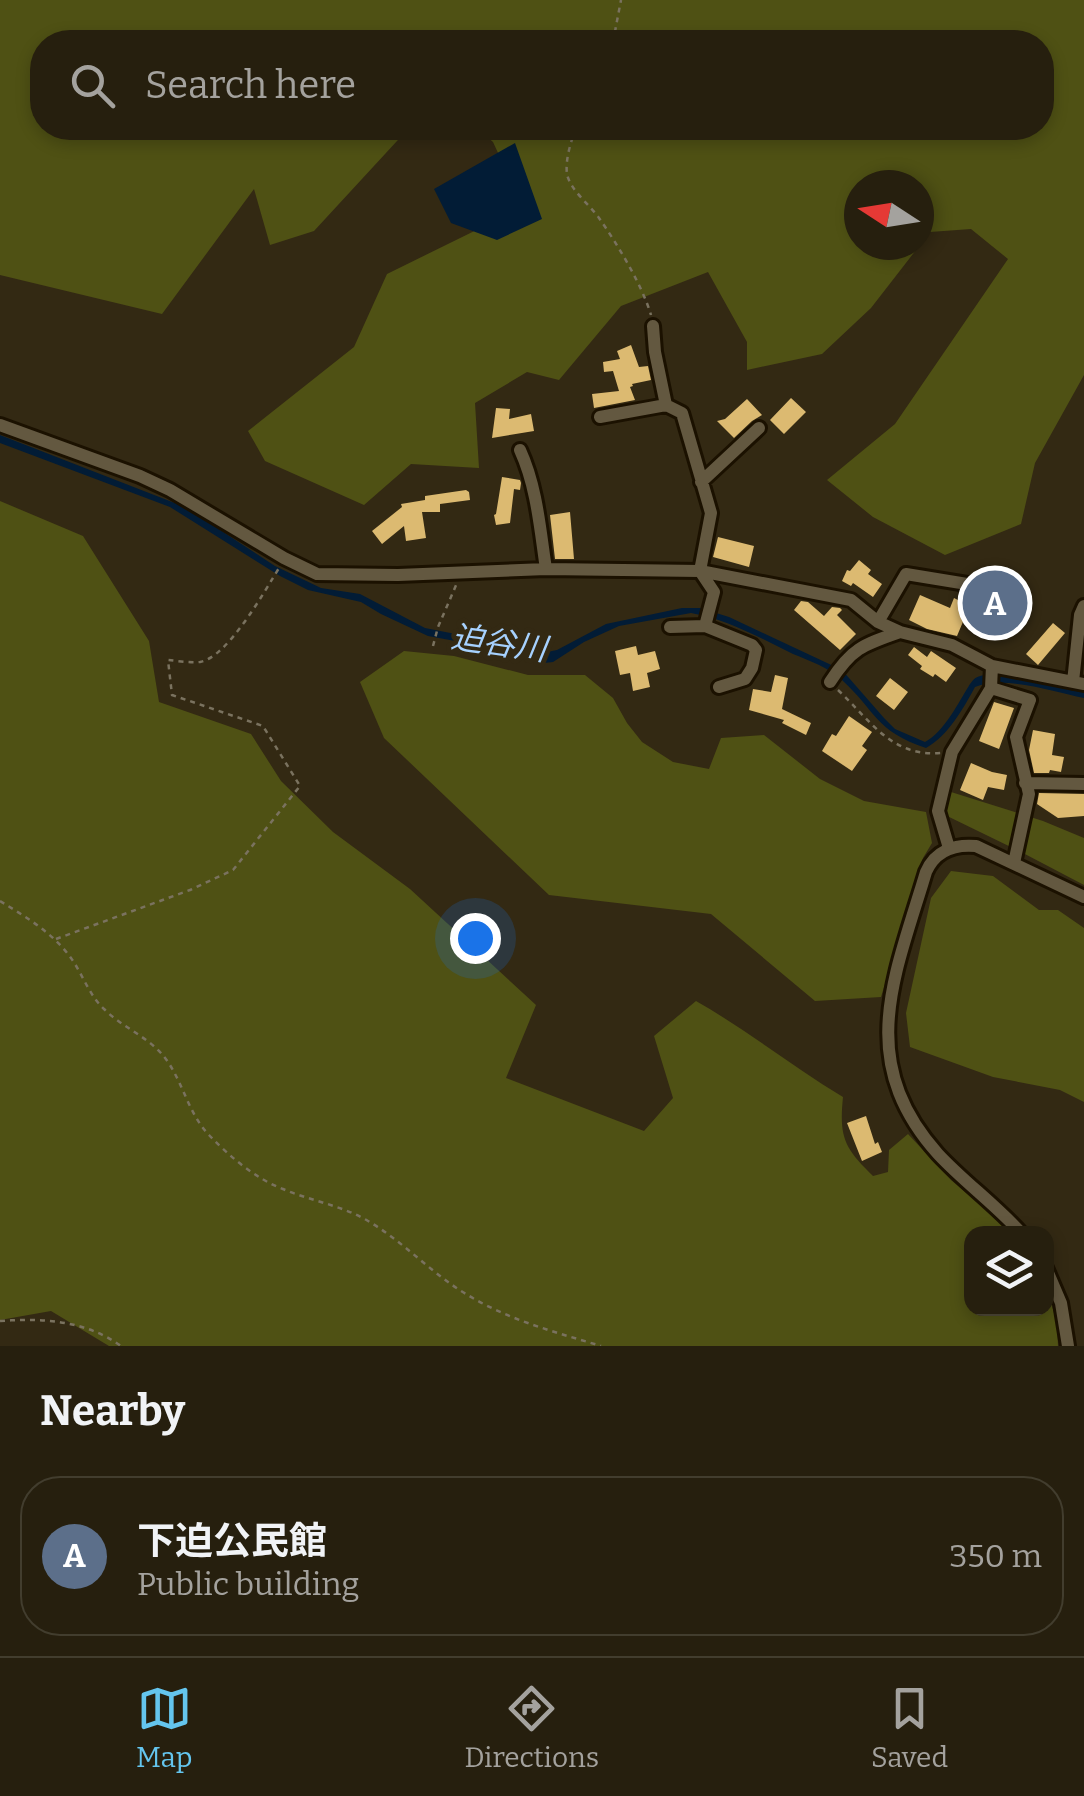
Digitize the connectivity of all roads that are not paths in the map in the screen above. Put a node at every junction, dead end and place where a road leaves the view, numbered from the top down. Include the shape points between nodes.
1 (653, 326) road end
2 (666, 405) junction
3 (600, 418) dead end
4 (0, 424) edge
5 (759, 428) dead end
6 (520, 450) dead end
7 (701, 482) junction
8 (546, 570) junction
9 (700, 571) junction
10 (967, 584) dead end
11 (1084, 606) edge
12 (878, 622) junction
13 (706, 624) junction
14 (670, 627) dead end
15 (900, 632) junction
16 (992, 669) junction
17 (832, 680) road end
18 (1079, 683) edge
19 (719, 687) dead end
20 (991, 688) junction
21 (1025, 783) junction
22 (1084, 784) edge
23 (949, 848) junction
24 (1014, 863) junction
25 (1084, 896) edge
26 (1014, 1226) edge
27 (1054, 1287) edge
28 (1068, 1346) edge

1 - 2 street
2 - 3 street
2 - 7 street via 682,413
4 - 8 street via 170,490 317,574
5 - 7 street
6 - 8 street
7 - 9 street via 712,513
8 - 9 street
9 - 12 street via 851,600
9 - 13 street via 714,592
10 - 12 street via 906,574
11 - 18 street
12 - 15 street
13 - 14 street
13 - 19 street via 756,650 745,680
15 - 16 street via 952,645
15 - 17 street via 852,652
16 - 18 street
16 - 20 street
20 - 21 street via 1030,700 1016,736
20 - 23 street via 952,752 938,811
21 - 22 street
21 - 24 street via 1029,794
23 - 24 street via 976,846
23 - 26 street via 930,861 894,980 891,1069 896,1089 935,1150
24 - 25 street
27 - 28 street

